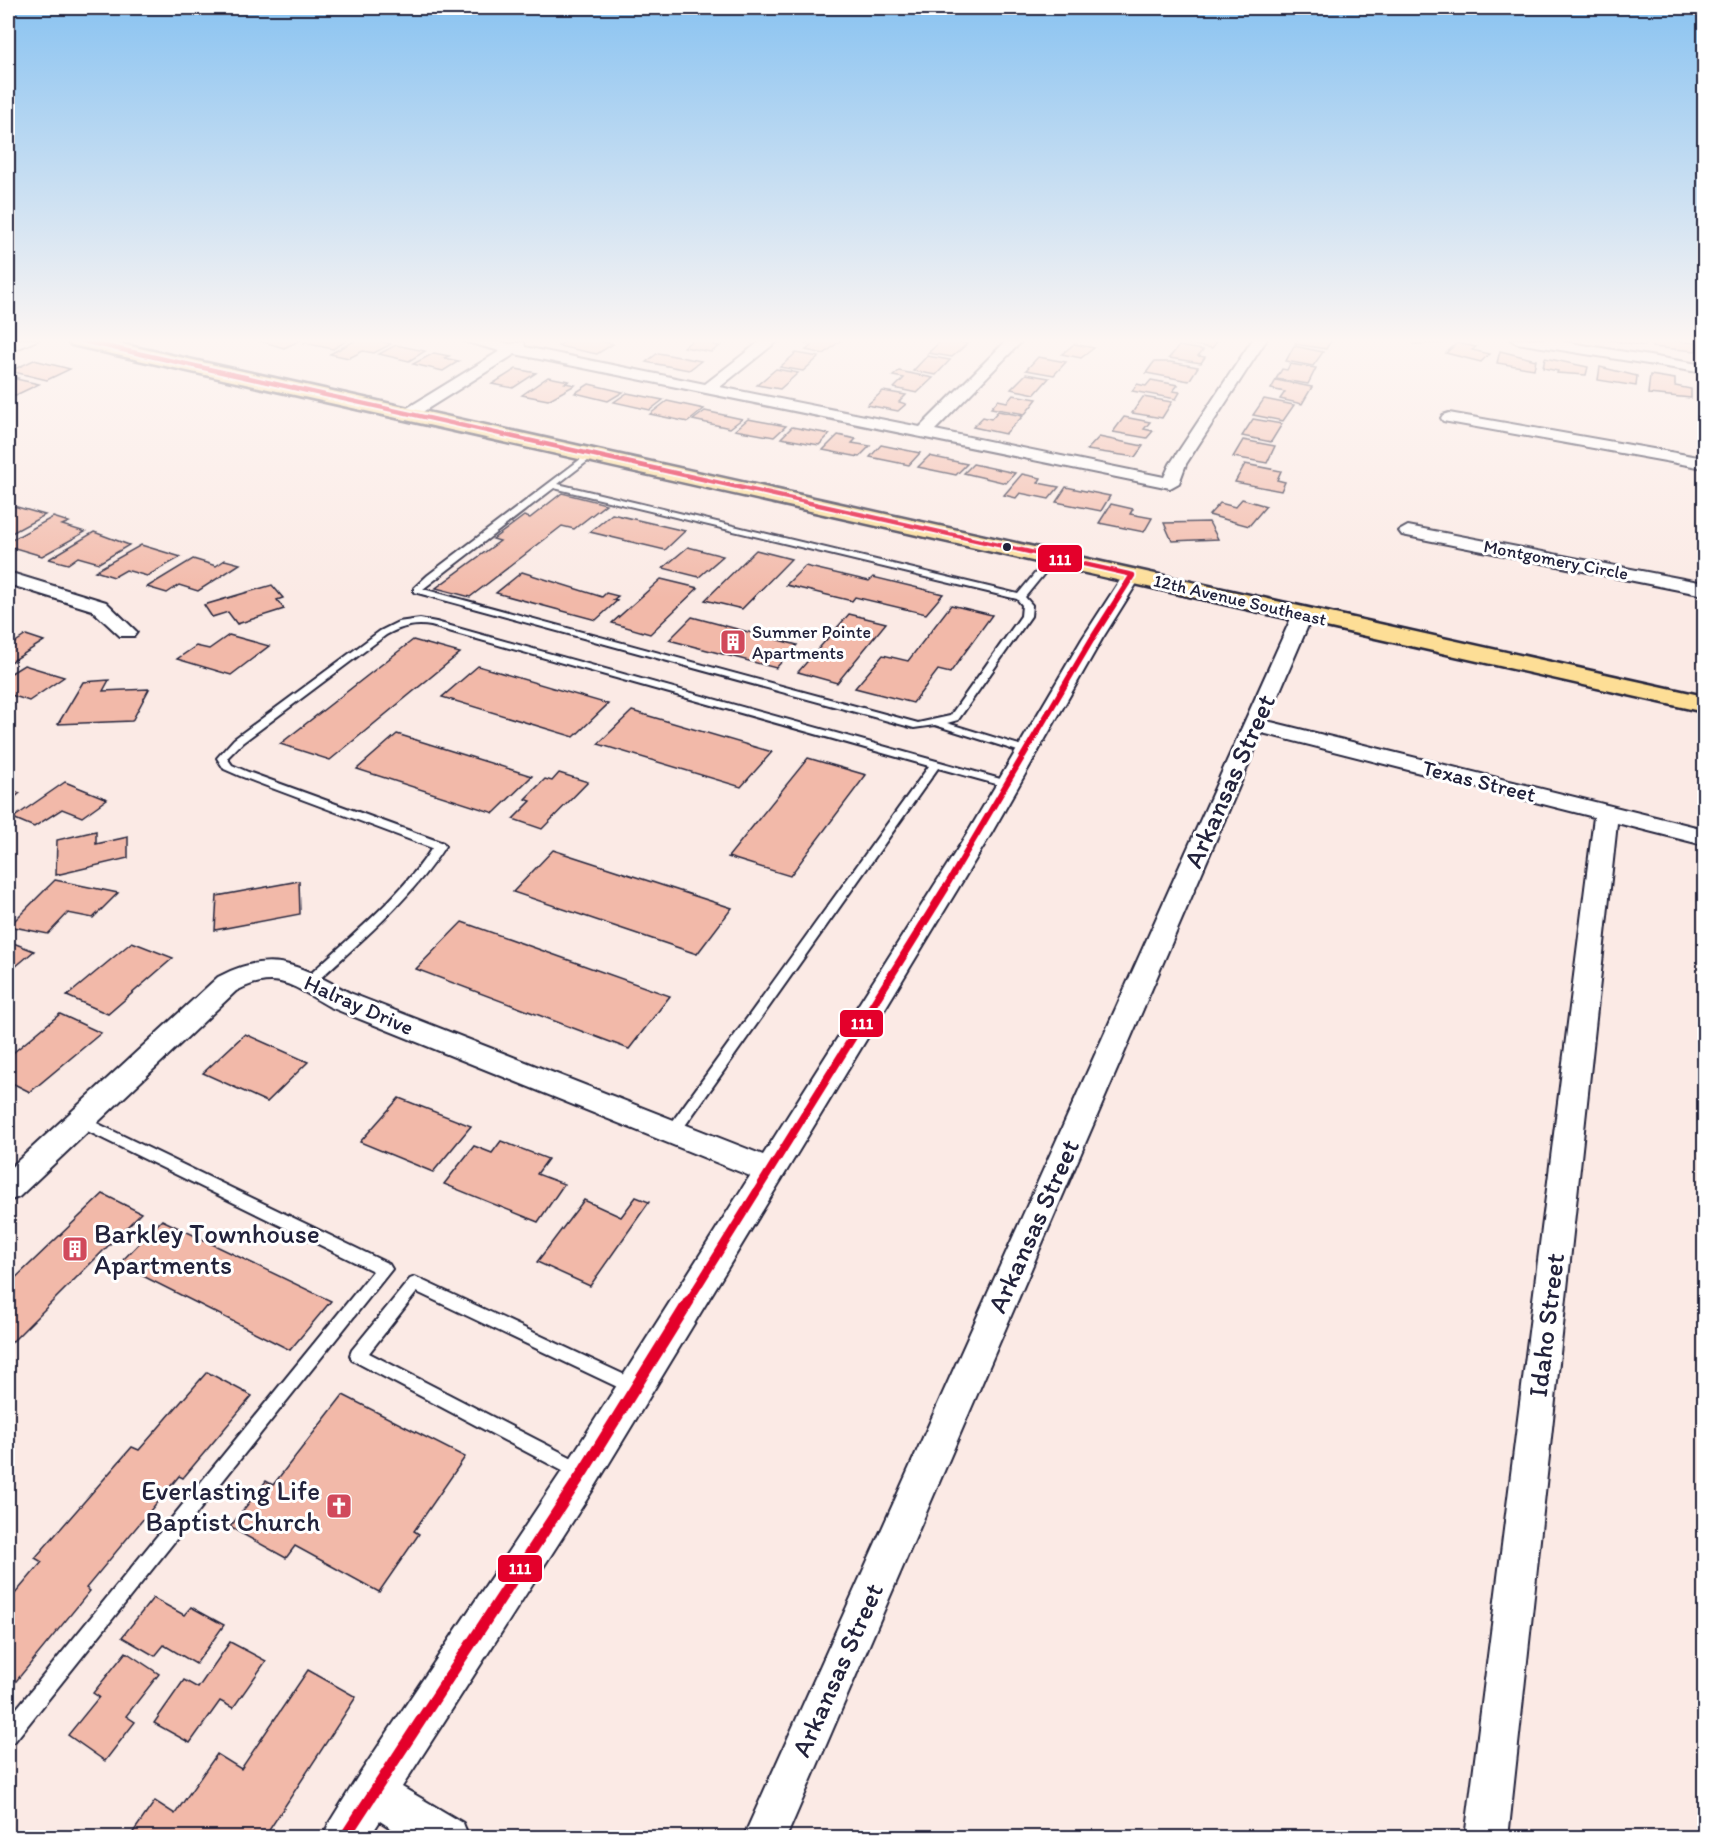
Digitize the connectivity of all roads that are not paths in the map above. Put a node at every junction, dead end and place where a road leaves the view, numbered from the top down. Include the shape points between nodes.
1 (464, 425) edge
2 (889, 425) edge
3 (931, 425) edge
4 (1204, 425) edge
5 (1489, 425) edge
6 (924, 432) junction
7 (593, 454) junction
8 (1704, 463) edge
9 (552, 485) junction
10 (1408, 531) dead end
11 (1053, 557) junction
12 (1133, 575) junction
13 (8, 578) edge
14 (1704, 589) edge
15 (1020, 597) junction
16 (1303, 614) junction
17 (127, 632) dead end
18 (1704, 704) edge
19 (938, 723) junction
20 (1254, 724) junction
21 (1028, 750) junction
22 (936, 764) junction
23 (1007, 784) junction
24 (1606, 812) junction
25 (1704, 837) edge
26 (307, 984) junction
27 (80, 1122) junction
28 (672, 1133) junction
29 (770, 1171) junction
30 (8, 1188) edge
31 (635, 1388) junction
32 (583, 1473) junction
33 (8, 1734) edge
34 (372, 1793) junction
35 (345, 1838) edge
36 (448, 1838) edge
37 (764, 1838) edge
38 (1486, 1838) edge

1 - 7 main road, 12th Avenue Southeast
2 - 6 street
3 - 6 street
4 - 6 street via 1170,483
5 - 8 street
7 - 9 lane
7 - 11 main road, 12th Avenue Southeast
9 - 15 lane
9 - 19 lane via 417,590 899,722 918,726
10 - 14 street, Montgomery Circle
11 - 12 main road, 12th Avenue Southeast
11 - 15 lane
12 - 16 main road, 12th Avenue Southeast
12 - 21 street
13 - 17 street via 99,606
15 - 19 lane via 1027,605 1026,616 954,717
16 - 18 main road, 12th Avenue Southeast
16 - 20 street, Arkansas Street
19 - 21 lane
20 - 24 street, Texas Street
20 - 37 street, Arkansas Street
21 - 23 street
22 - 23 lane
22 - 26 lane via 433,624 416,621 398,625 238,741 222,758 228,767 244,774 439,846 385,911
22 - 28 lane
23 - 29 street
24 - 25 street, Texas Street
24 - 38 street, Idaho Street
26 - 27 street, Halray Drive via 276,970 250,971 238,977 216,993
26 - 28 street, Halray Drive
27 - 30 street, Halray Drive
27 - 33 lane via 384,1269
28 - 29 street, Halray Drive
29 - 31 street
31 - 32 street
31 - 32 lane via 415,1284 358,1355
32 - 34 street
34 - 35 street
34 - 36 street

